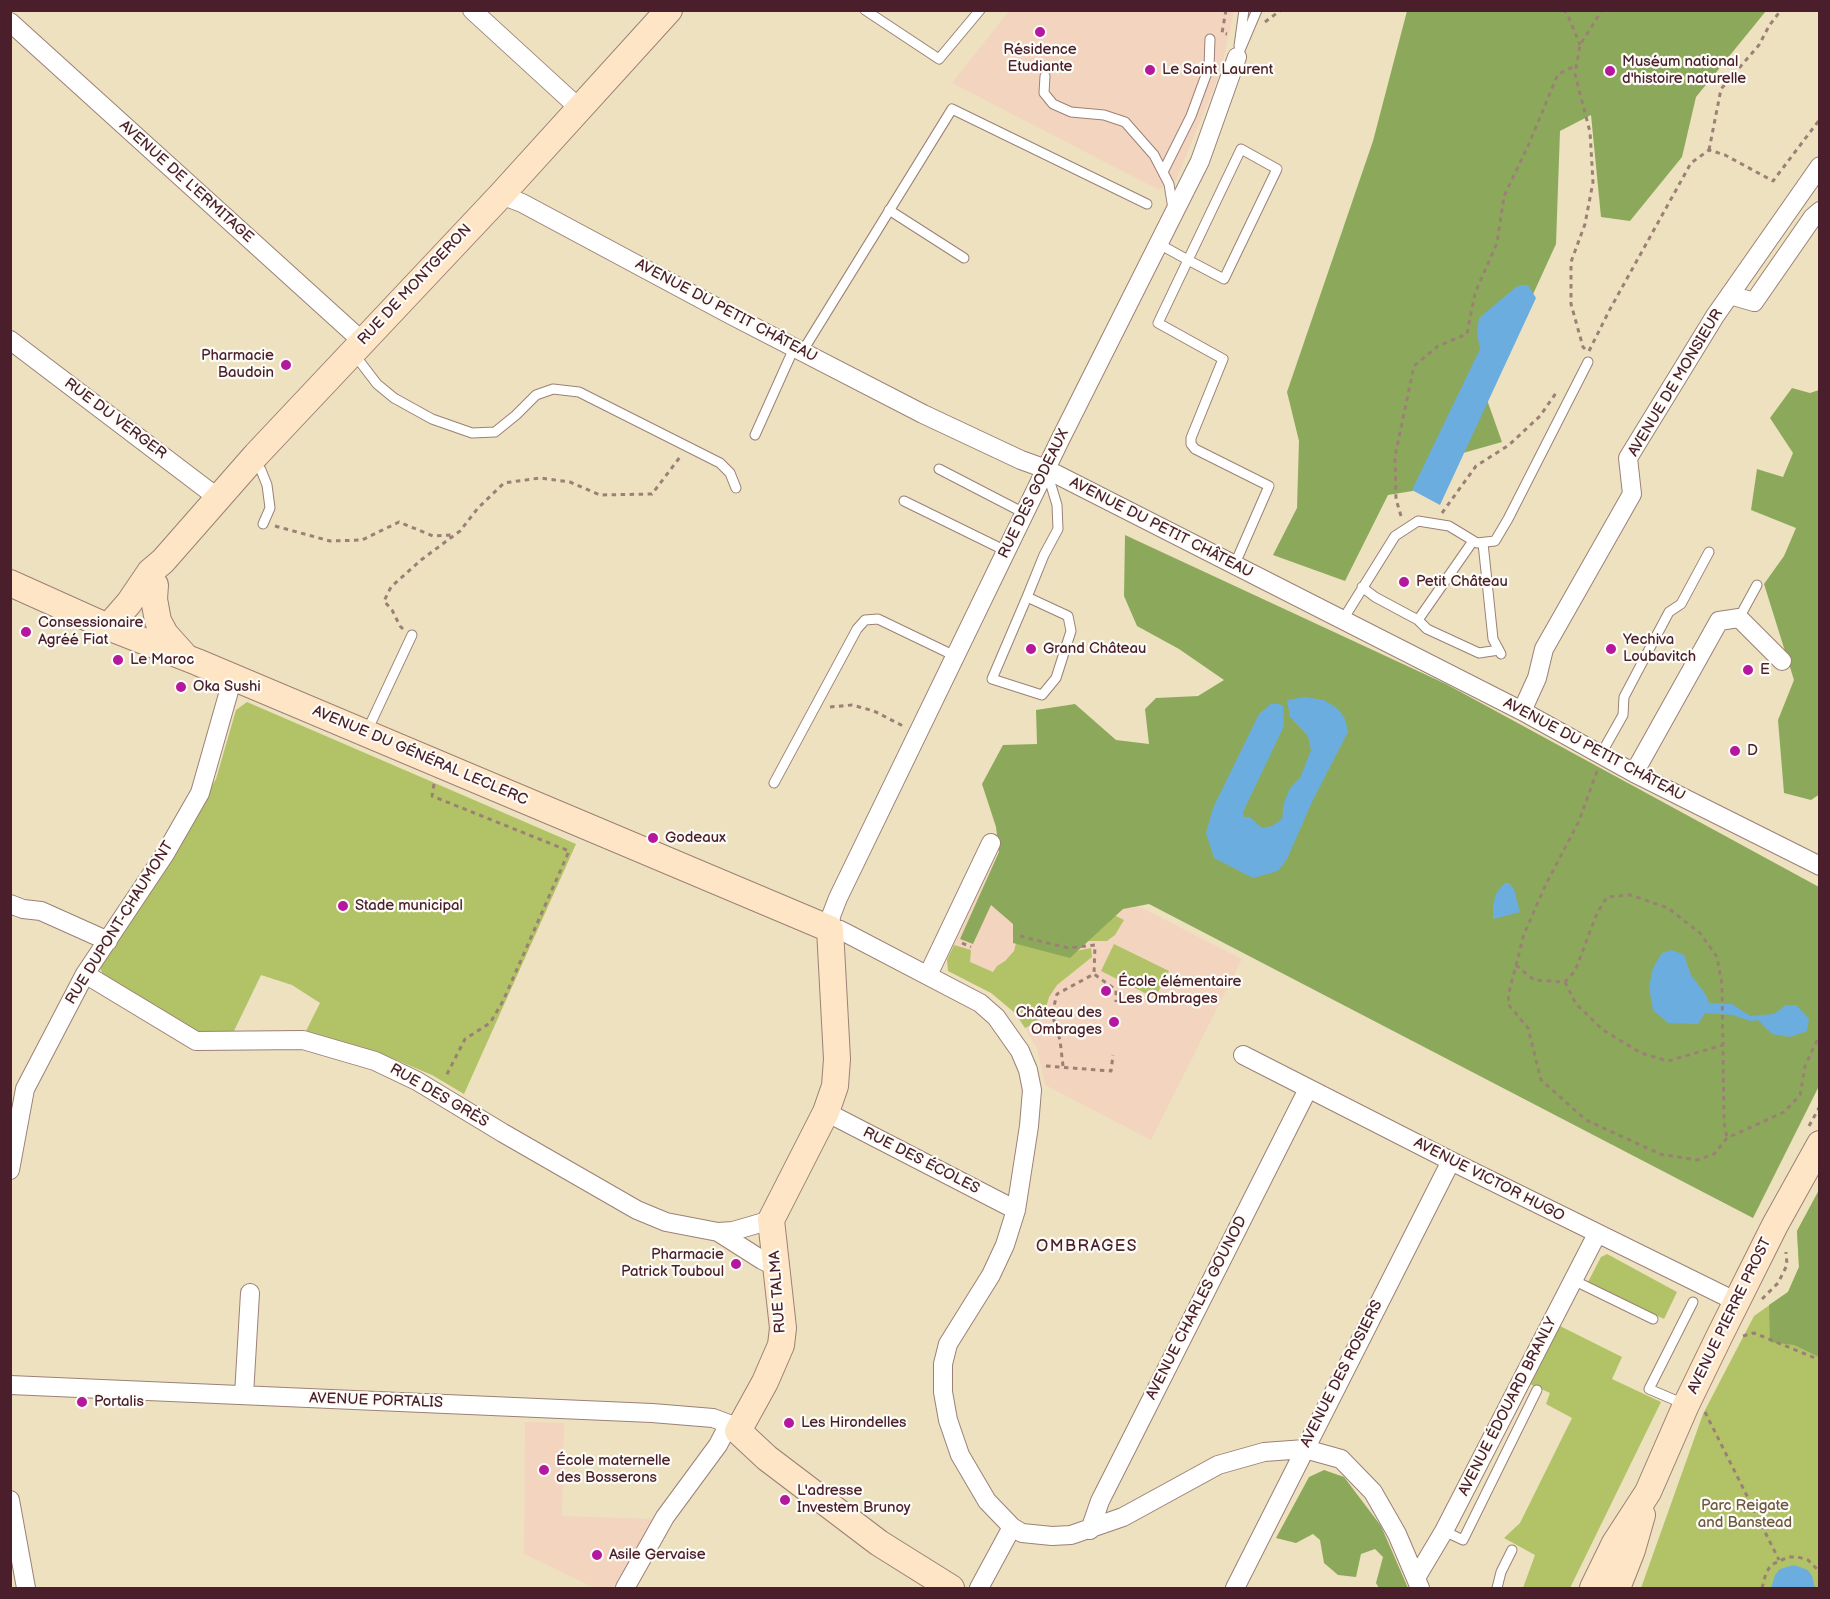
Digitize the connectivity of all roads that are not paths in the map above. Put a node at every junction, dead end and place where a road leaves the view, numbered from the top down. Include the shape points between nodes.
1 (472, 10) edge
2 (669, 10) edge
3 (865, 10) edge
4 (980, 10) edge
5 (1244, 10) edge
6 (1257, 10) edge
7 (10, 22) edge
8 (1210, 39) dead end
9 (1237, 57) junction
10 (1045, 76) dead end
11 (580, 109) junction
12 (1820, 166) edge
13 (1163, 172) junction
14 (501, 195) junction
15 (1147, 204) dead end
16 (889, 210) junction
17 (1820, 211) edge
18 (1174, 215) junction
19 (1159, 244) junction
20 (964, 258) dead end
21 (1188, 260) junction
22 (1730, 295) junction
23 (10, 340) edge
24 (357, 346) junction
25 (798, 350) junction
26 (1588, 362) dead end
27 (755, 435) dead end
28 (252, 460) junction
29 (939, 469) dead end
30 (1046, 469) junction
31 (736, 489) dead end
32 (218, 498) junction
33 (904, 501) dead end
34 (1024, 513) junction
35 (263, 524) road end
36 (1473, 541) junction
37 (1483, 543) junction
38 (1005, 551) junction
39 (1710, 552) dead end
40 (163, 561) junction
41 (1234, 566) junction
42 (10, 583) edge
43 (155, 585) junction
44 (1757, 585) dead end
45 (1362, 587) junction
46 (1027, 597) junction
47 (1739, 618) junction
48 (1418, 620) junction
49 (1342, 621) junction
50 (116, 630) junction
51 (412, 635) road end
52 (955, 656) junction
53 (185, 657) junction
54 (1782, 661) dead end
55 (233, 677) junction
56 (1522, 711) junction
57 (366, 733) junction
58 (1601, 754) junction
59 (1634, 773) junction
60 (774, 783) dead end
61 (992, 843) dead end
62 (1820, 866) edge
63 (10, 904) edge
64 (830, 929) junction
65 (108, 941) junction
66 (85, 974) junction
67 (928, 975) junction
68 (1243, 1055) dead end
69 (1308, 1089) junction
70 (826, 1112) junction
71 (1820, 1144) edge
72 (1451, 1161) junction
73 (10, 1170) edge
74 (1016, 1210) junction
75 (771, 1220) junction
76 (718, 1232) junction
77 (1597, 1234) junction
78 (777, 1267) junction
79 (1573, 1280) junction
80 (250, 1293) dead end
81 (1693, 1302) dead end
82 (1737, 1302) junction
83 (1653, 1319) dead end
84 (10, 1386) edge
85 (1537, 1390) dead end
86 (244, 1395) junction
87 (1694, 1405) junction
88 (734, 1428) junction
89 (1305, 1449) junction
90 (1648, 1492) junction
91 (10, 1500) edge
92 (1012, 1527) junction
93 (1090, 1530) junction
94 (1444, 1531) junction
95 (1512, 1550) dead end
96 (1418, 1583) edge
97 (26, 1588) edge
98 (625, 1588) edge
99 (951, 1588) edge
100 (979, 1588) edge
101 (1235, 1588) edge
102 (1497, 1588) edge
103 (1593, 1588) edge
104 (1617, 1588) edge

1 - 11 street
2 - 11 main road, RUE DE MONTGERON
3 - 4 lane via 939,58
5 - 9 lane, RUE DES GODEAUX
6 - 9 lane, RUE DES GODEAUX
7 - 24 street, AVENUE DE L'ERMITAGE
8 - 13 lane via 1209,67 1191,116
9 - 18 street, RUE DES GODEAUX via 1200,161
10 - 13 lane via 1044,93 1053,104 1071,112 1104,114 1125,122 1154,155
11 - 14 main road, RUE DE MONTGERON
12 - 22 street, AVENUE DE MONSIEUR
13 - 18 lane
14 - 24 main road, RUE DE MONTGERON
14 - 25 street, AVENUE DU PETIT CHÂTEAU via 522,202
15 - 16 lane via 952,109
16 - 20 lane
16 - 25 lane
17 - 22 street via 1754,302
18 - 19 street, RUE DES GODEAUX
19 - 21 lane
19 - 30 street, RUE DES GODEAUX
21 - 21 lane via 1224,279 1277,169 1241,149
21 - 41 lane via 1158,323 1223,359 1191,444 1269,486
22 - 56 street, AVENUE DE MONSIEUR via 1628,458 1632,494 1544,649 1537,678
23 - 32 street, RUE DU VERGER
24 - 28 main road, RUE DE MONTGERON
24 - 31 lane via 377,384 432,418 472,433 495,432 536,395 553,388 579,392 720,463 730,473
25 - 27 lane
25 - 30 street, AVENUE DU PETIT CHÂTEAU via 923,414
26 - 37 lane via 1495,542
28 - 32 main road, RUE DE MONTGERON
28 - 35 lane via 267,485 270,508
29 - 34 lane
30 - 34 street, RUE DES GODEAUX
30 - 41 street, AVENUE DU PETIT CHÂTEAU
30 - 46 lane via 1057,505 1058,529
32 - 40 main road, RUE DE MONTGERON
33 - 38 lane
34 - 38 street, RUE DES GODEAUX
36 - 37 lane
36 - 45 lane via 1449,526 1418,521 1395,536
36 - 48 lane
37 - 48 lane via 1492,639 1500,652 1479,653 1427,629
38 - 52 street, RUE DES GODEAUX
39 - 58 lane via 1681,604 1669,612 1624,697 1623,715
40 - 43 main road, RUE DE MONTGERON
40 - 50 main road, RUE DE MONTGERON via 150,572
41 - 49 street, AVENUE DU PETIT CHÂTEAU
42 - 50 main road, AVENUE DU GÉNÉRAL LECLERC
43 - 50 main road, RUE DE MONTGERON via 143,608
43 - 53 main road, RUE DE MONTGERON via 158,621
44 - 47 lane
45 - 48 lane
45 - 49 lane
46 - 46 lane via 992,679 1042,695 1056,678 1071,631 1068,616
47 - 54 street
47 - 59 street via 1719,621
49 - 56 street, AVENUE DU PETIT CHÂTEAU
50 - 53 main road, AVENUE DU GÉNÉRAL LECLERC
51 - 57 lane
52 - 60 lane via 878,619 865,620
52 - 64 street, RUE DES GODEAUX via 838,898
53 - 55 main road, AVENUE DU GÉNÉRAL LECLERC
55 - 57 main road, AVENUE DU GÉNÉRAL LECLERC
55 - 65 street, RUE DUPONT-CHAUMONT via 200,793
56 - 58 street, AVENUE DU PETIT CHÂTEAU
57 - 64 main road, AVENUE DU GÉNÉRAL LECLERC
58 - 59 street, AVENUE DU PETIT CHÂTEAU
59 - 62 street, AVENUE DU PETIT CHÂTEAU
61 - 67 street
63 - 65 street via 40,911
64 - 67 street via 848,934
64 - 70 main road via 837,1059 835,1086
65 - 66 street, RUE DUPONT-CHAUMONT
66 - 73 street, RUE DUPONT-CHAUMONT via 25,1089
66 - 76 street, RUE DES GRÈS via 196,1041 303,1040 375,1060 637,1210 666,1222
67 - 74 street via 980,1003 996,1017 1028,1070 1032,1090 1029,1126
68 - 69 street, AVENUE VICTOR HUGO
69 - 72 street, AVENUE VICTOR HUGO
69 - 93 street, AVENUE CHARLES GOUNOD via 1100,1501
70 - 74 street, RUE DES ÉCOLES
70 - 75 main road
71 - 82 main road, AVENUE PIERRE PROST
72 - 77 street, AVENUE VICTOR HUGO
72 - 89 street, AVENUE DES ROSIERS
74 - 92 street via 991,1275 948,1344 943,1364 948,1420 960,1455 987,1501
75 - 76 street, RUE DES GRÈS
75 - 78 main road, RUE TALMA
76 - 78 street, RUE DES GRÈS
77 - 79 street, AVENUE ÉDOUARD BRANLY
77 - 82 street, AVENUE VICTOR HUGO
78 - 88 main road, RUE TALMA via 781,1345 765,1382
79 - 83 lane
79 - 94 street, AVENUE ÉDOUARD BRANLY
80 - 86 street
81 - 87 lane via 1649,1389
82 - 87 main road, AVENUE PIERRE PROST
84 - 86 street, AVENUE PORTALIS
85 - 94 lane via 1463,1540
86 - 88 street, AVENUE PORTALIS via 662,1414 713,1418
87 - 90 main road, AVENUE PIERRE PROST
88 - 98 street via 665,1517
88 - 99 main road via 879,1543
89 - 93 street via 1264,1452 1218,1465 1124,1517
89 - 96 street via 1341,1460 1372,1492 1397,1534
89 - 101 street, AVENUE DES ROSIERS
90 - 103 main road, AVENUE PIERRE PROST via 1615,1543
90 - 104 main road, AVENUE PIERRE PROST
91 - 97 street
92 - 93 street via 1022,1533 1052,1536
92 - 100 street
94 - 96 street, AVENUE ÉDOUARD BRANLY
95 - 102 lane

